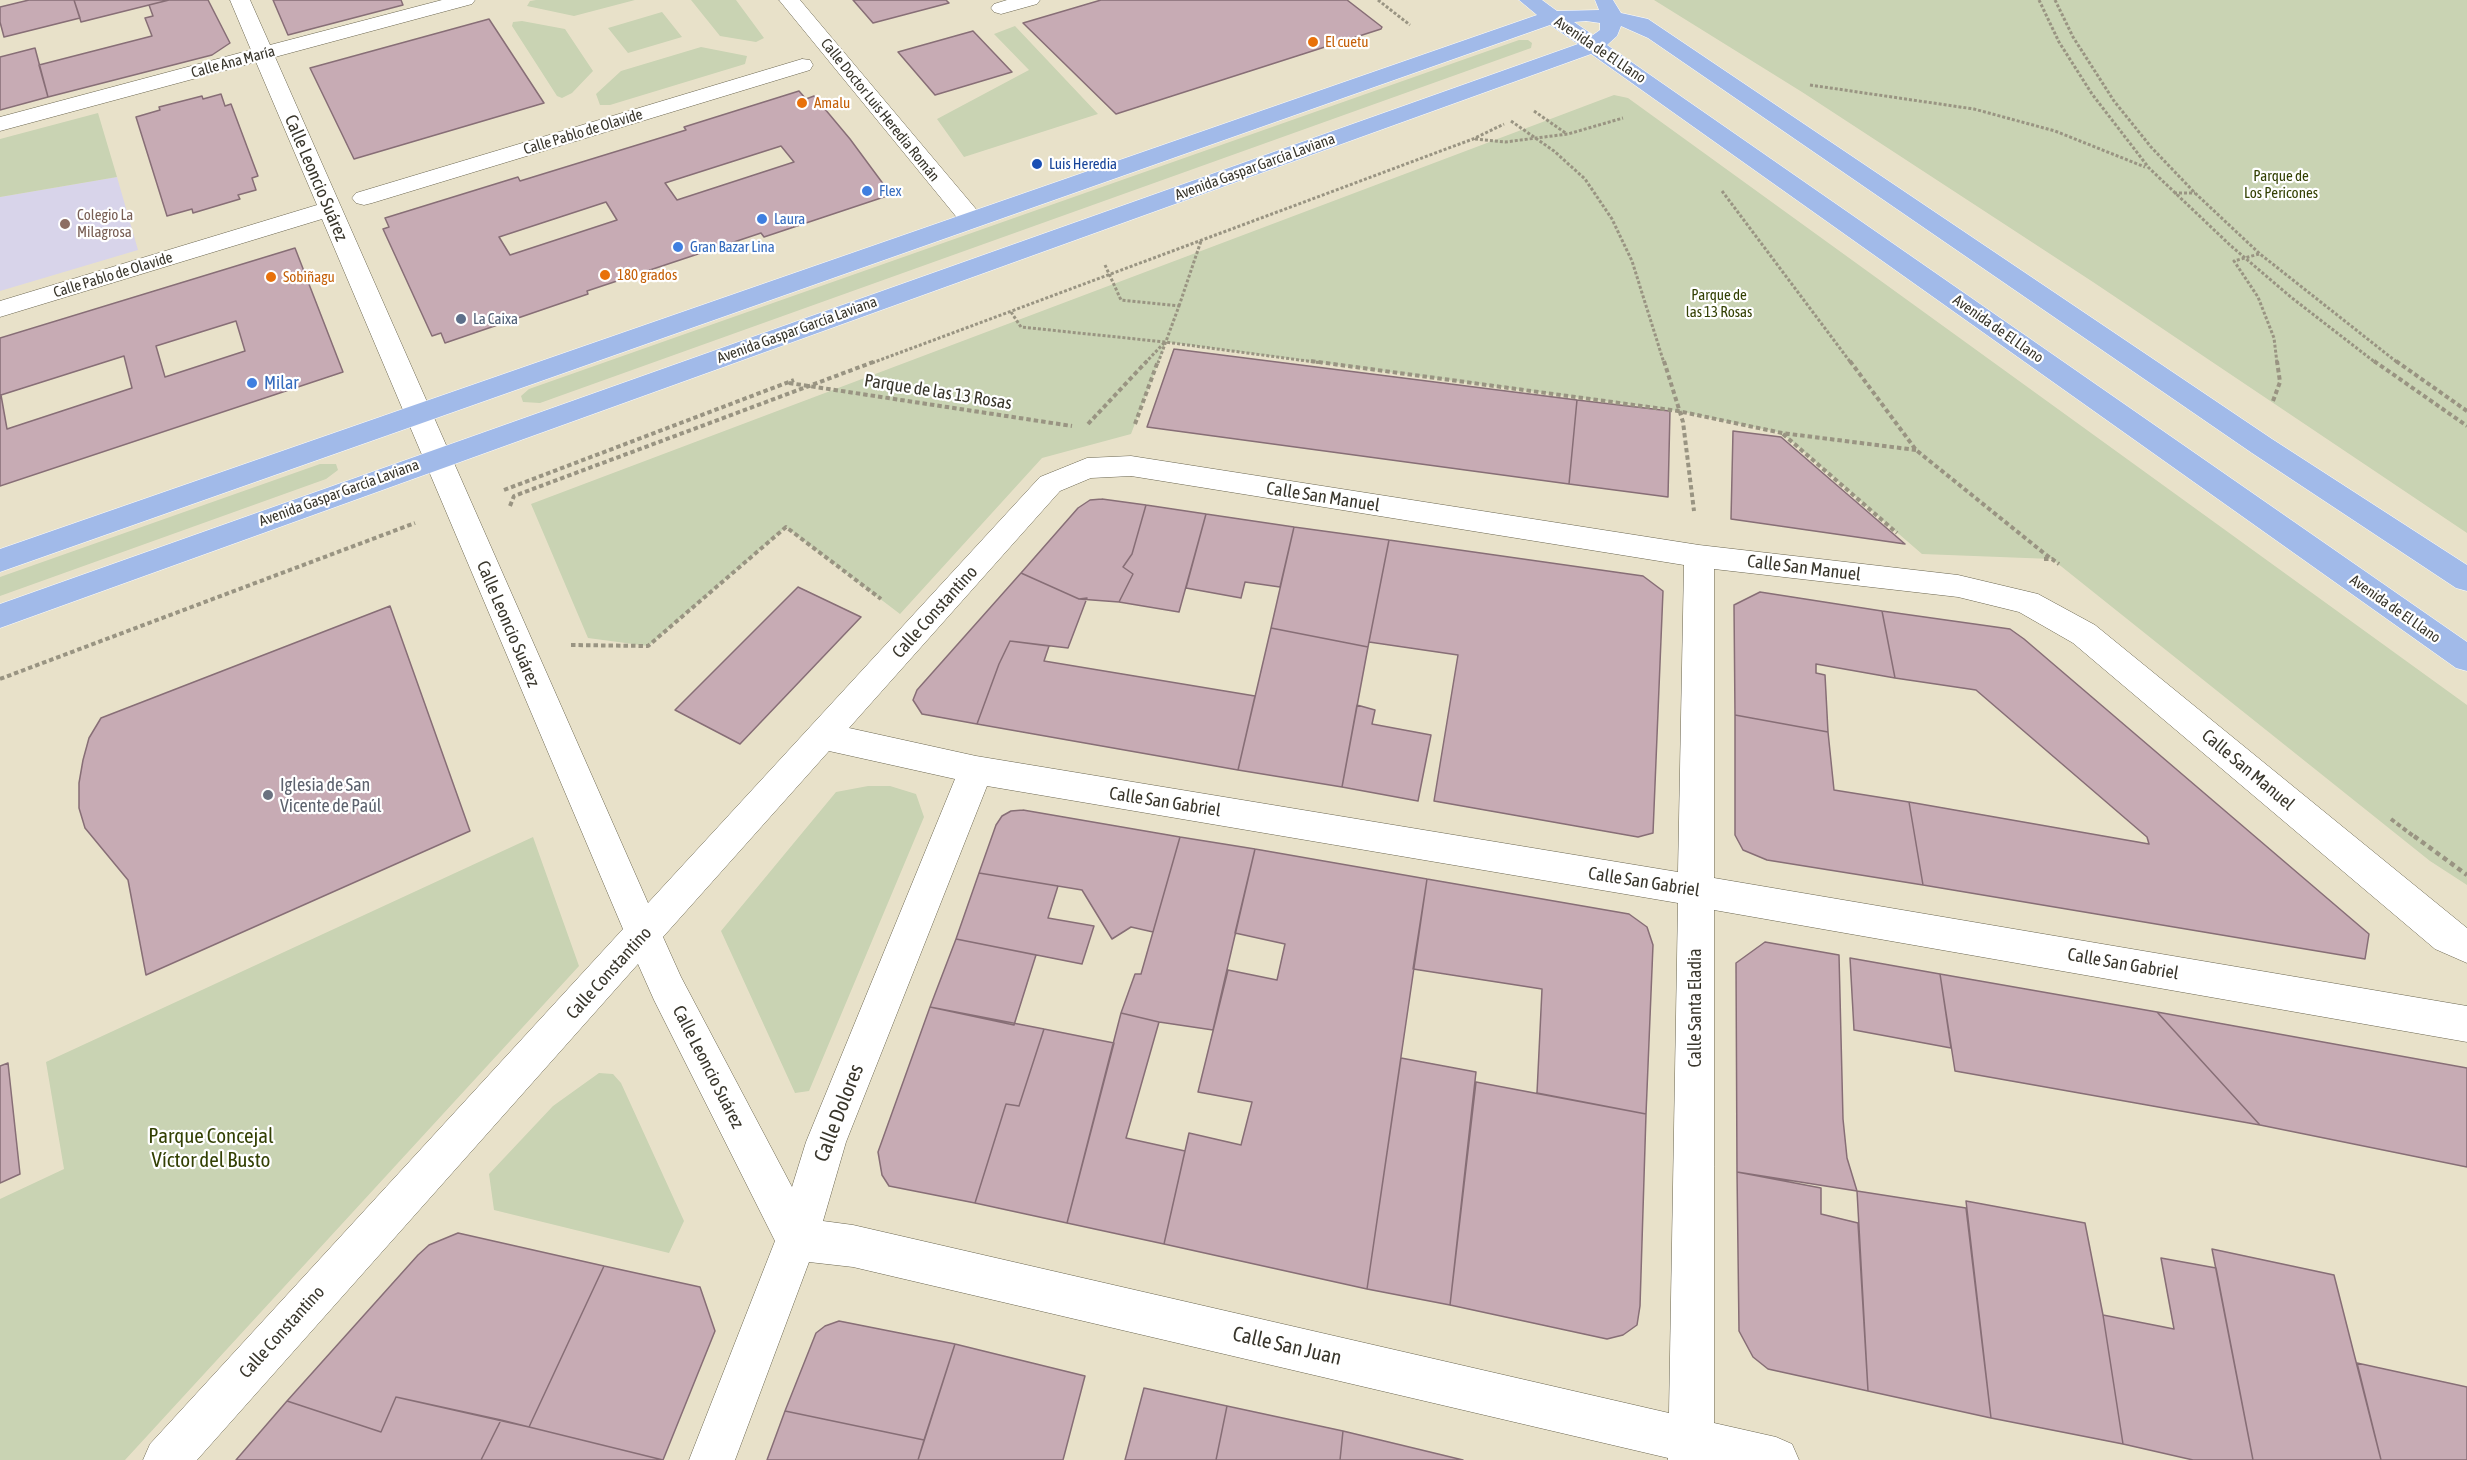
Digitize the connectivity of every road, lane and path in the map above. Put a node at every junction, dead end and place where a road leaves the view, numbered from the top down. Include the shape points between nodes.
1 (240, 0) edge
2 (465, 0) edge
3 (789, 0) edge
4 (1030, 0) edge
5 (1528, 0) edge
6 (2039, 0) edge
7 (2055, 0) edge
8 (1607, 6) edge
9 (1001, 8) dead end
10 (1552, 17) junction
11 (1595, 45) junction
12 (263, 54) junction
13 (802, 64) dead end
14 (1803, 83) dead end
15 (1672, 100) junction
16 (0, 124) edge
17 (1464, 138) dead end
18 (1537, 138) junction
19 (1473, 139) junction
20 (2148, 168) junction
21 (1720, 188) dead end
22 (2173, 193) junction
23 (2195, 194) junction
24 (364, 198) dead end
25 (329, 209) junction
26 (972, 220) junction
27 (1201, 241) junction
28 (2259, 254) junction
29 (2245, 258) junction
30 (1104, 264) dead end
31 (1109, 275) junction
32 (1179, 306) junction
33 (0, 309) edge
34 (1011, 312) junction
35 (1165, 342) junction
36 (811, 386) junction
37 (2271, 410) dead end
38 (1678, 411) junction
39 (2467, 411) edge
40 (417, 415) junction
41 (1073, 426) dead end
42 (2467, 426) edge
43 (1096, 430) dead end
44 (1131, 434) dead end
45 (1916, 450) junction
46 (436, 458) junction
47 (1050, 484) joint
48 (458, 507) junction
49 (514, 515) dead end
50 (1697, 539) junction
51 (0, 561) edge
52 (2467, 580) edge
53 (2027, 602) junction
54 (890, 606) dead end
55 (0, 616) edge
56 (567, 636) dead end
57 (2467, 659) edge
58 (0, 679) edge
59 (823, 736) junction
60 (976, 770) junction
61 (1695, 890) junction
62 (643, 935) junction
63 (2461, 949) edge
64 (2467, 1024) edge
65 (797, 1239) junction
66 (1691, 1450) edge
67 (166, 1460) edge
68 (712, 1460) edge
69 (1776, 1460) edge

1 - 12 street, Calle Leoncio Suárez
2 - 12 street, Calle Ana María
3 - 26 street, Calle Doctor Luis Heredia Román
4 - 9 street
5 - 10 main road, Avenida de El Llano
6 - 20 path via 2059,42 2092,94
7 - 23 path via 2073,37 2114,101
8 - 10 main road via 1586,15
8 - 11 main road via 1610,32
8 - 52 main road via 1620,19 1658,34 2262,446
10 - 11 main road, Avenida de El Llano
10 - 26 main road
11 - 15 main road, Avenida de El Llano
11 - 46 main road, Avenida Gaspar García Laviana
12 - 16 street, Calle Ana María
12 - 25 street, Calle Leoncio Suárez
13 - 24 street, Calle Pablo de Olavide
14 - 20 path via 1974,109 2019,120
15 - 18 path via 1568,134
15 - 57 main road, Avenida de El Llano
17 - 19 path
18 - 19 path via 1505,142
18 - 19 path via 1512,120
18 - 38 path via 1585,179 1612,219 1632,261
19 - 27 path
20 - 22 path
21 - 45 path
22 - 23 path
22 - 29 path
23 - 28 path
25 - 33 street, Calle Pablo de Olavide
25 - 40 street, Calle Leoncio Suárez
26 - 40 main road
27 - 31 path
27 - 32 path
28 - 29 path
28 - 39 path via 2419,379
29 - 37 path via 2234,261 2258,297 2274,338 2280,382
29 - 42 path via 2390,374
30 - 31 path
31 - 32 path via 1121,300
31 - 34 path
32 - 35 path
34 - 35 path via 1021,327
34 - 36 path
35 - 38 path
35 - 43 path via 1085,428
35 - 44 path
36 - 41 path, Parque de las 13 Rosas
36 - 48 path, Parque de las 13 Rosas via 788,383
36 - 49 path via 514,496 510,505
38 - 45 path via 1782,433
38 - 50 path via 1683,422
40 - 46 street, Calle Leoncio Suárez
40 - 51 main road
45 - 53 path via 2052,559
46 - 48 street, Calle Leoncio Suárez
46 - 55 main road, Avenida Gaspar García Laviana
47 - 50 street, Calle San Manuel via 1087,468 1131,466
47 - 59 street, Calle Constantino
48 - 58 path
48 - 62 street, Calle Leoncio Suárez
50 - 53 street, Calle San Manuel
50 - 61 street, Calle Santa Eladia
53 - 63 street, Calle San Manuel via 2084,634
54 - 56 path via 786,527 648,646 572,646
59 - 60 street, Calle San Gabriel
59 - 62 street, Calle Constantino
60 - 61 street, Calle San Gabriel
60 - 65 street, Calle Dolores via 826,1142
61 - 64 street, Calle San Gabriel
61 - 66 street, Calle Santa Eladia
62 - 65 street, Calle Leoncio Suárez
62 - 67 street, Calle Constantino
65 - 66 street, Calle San Juan via 853,1246
65 - 68 street, Calle Dolores
66 - 69 street, Calle San Juan

